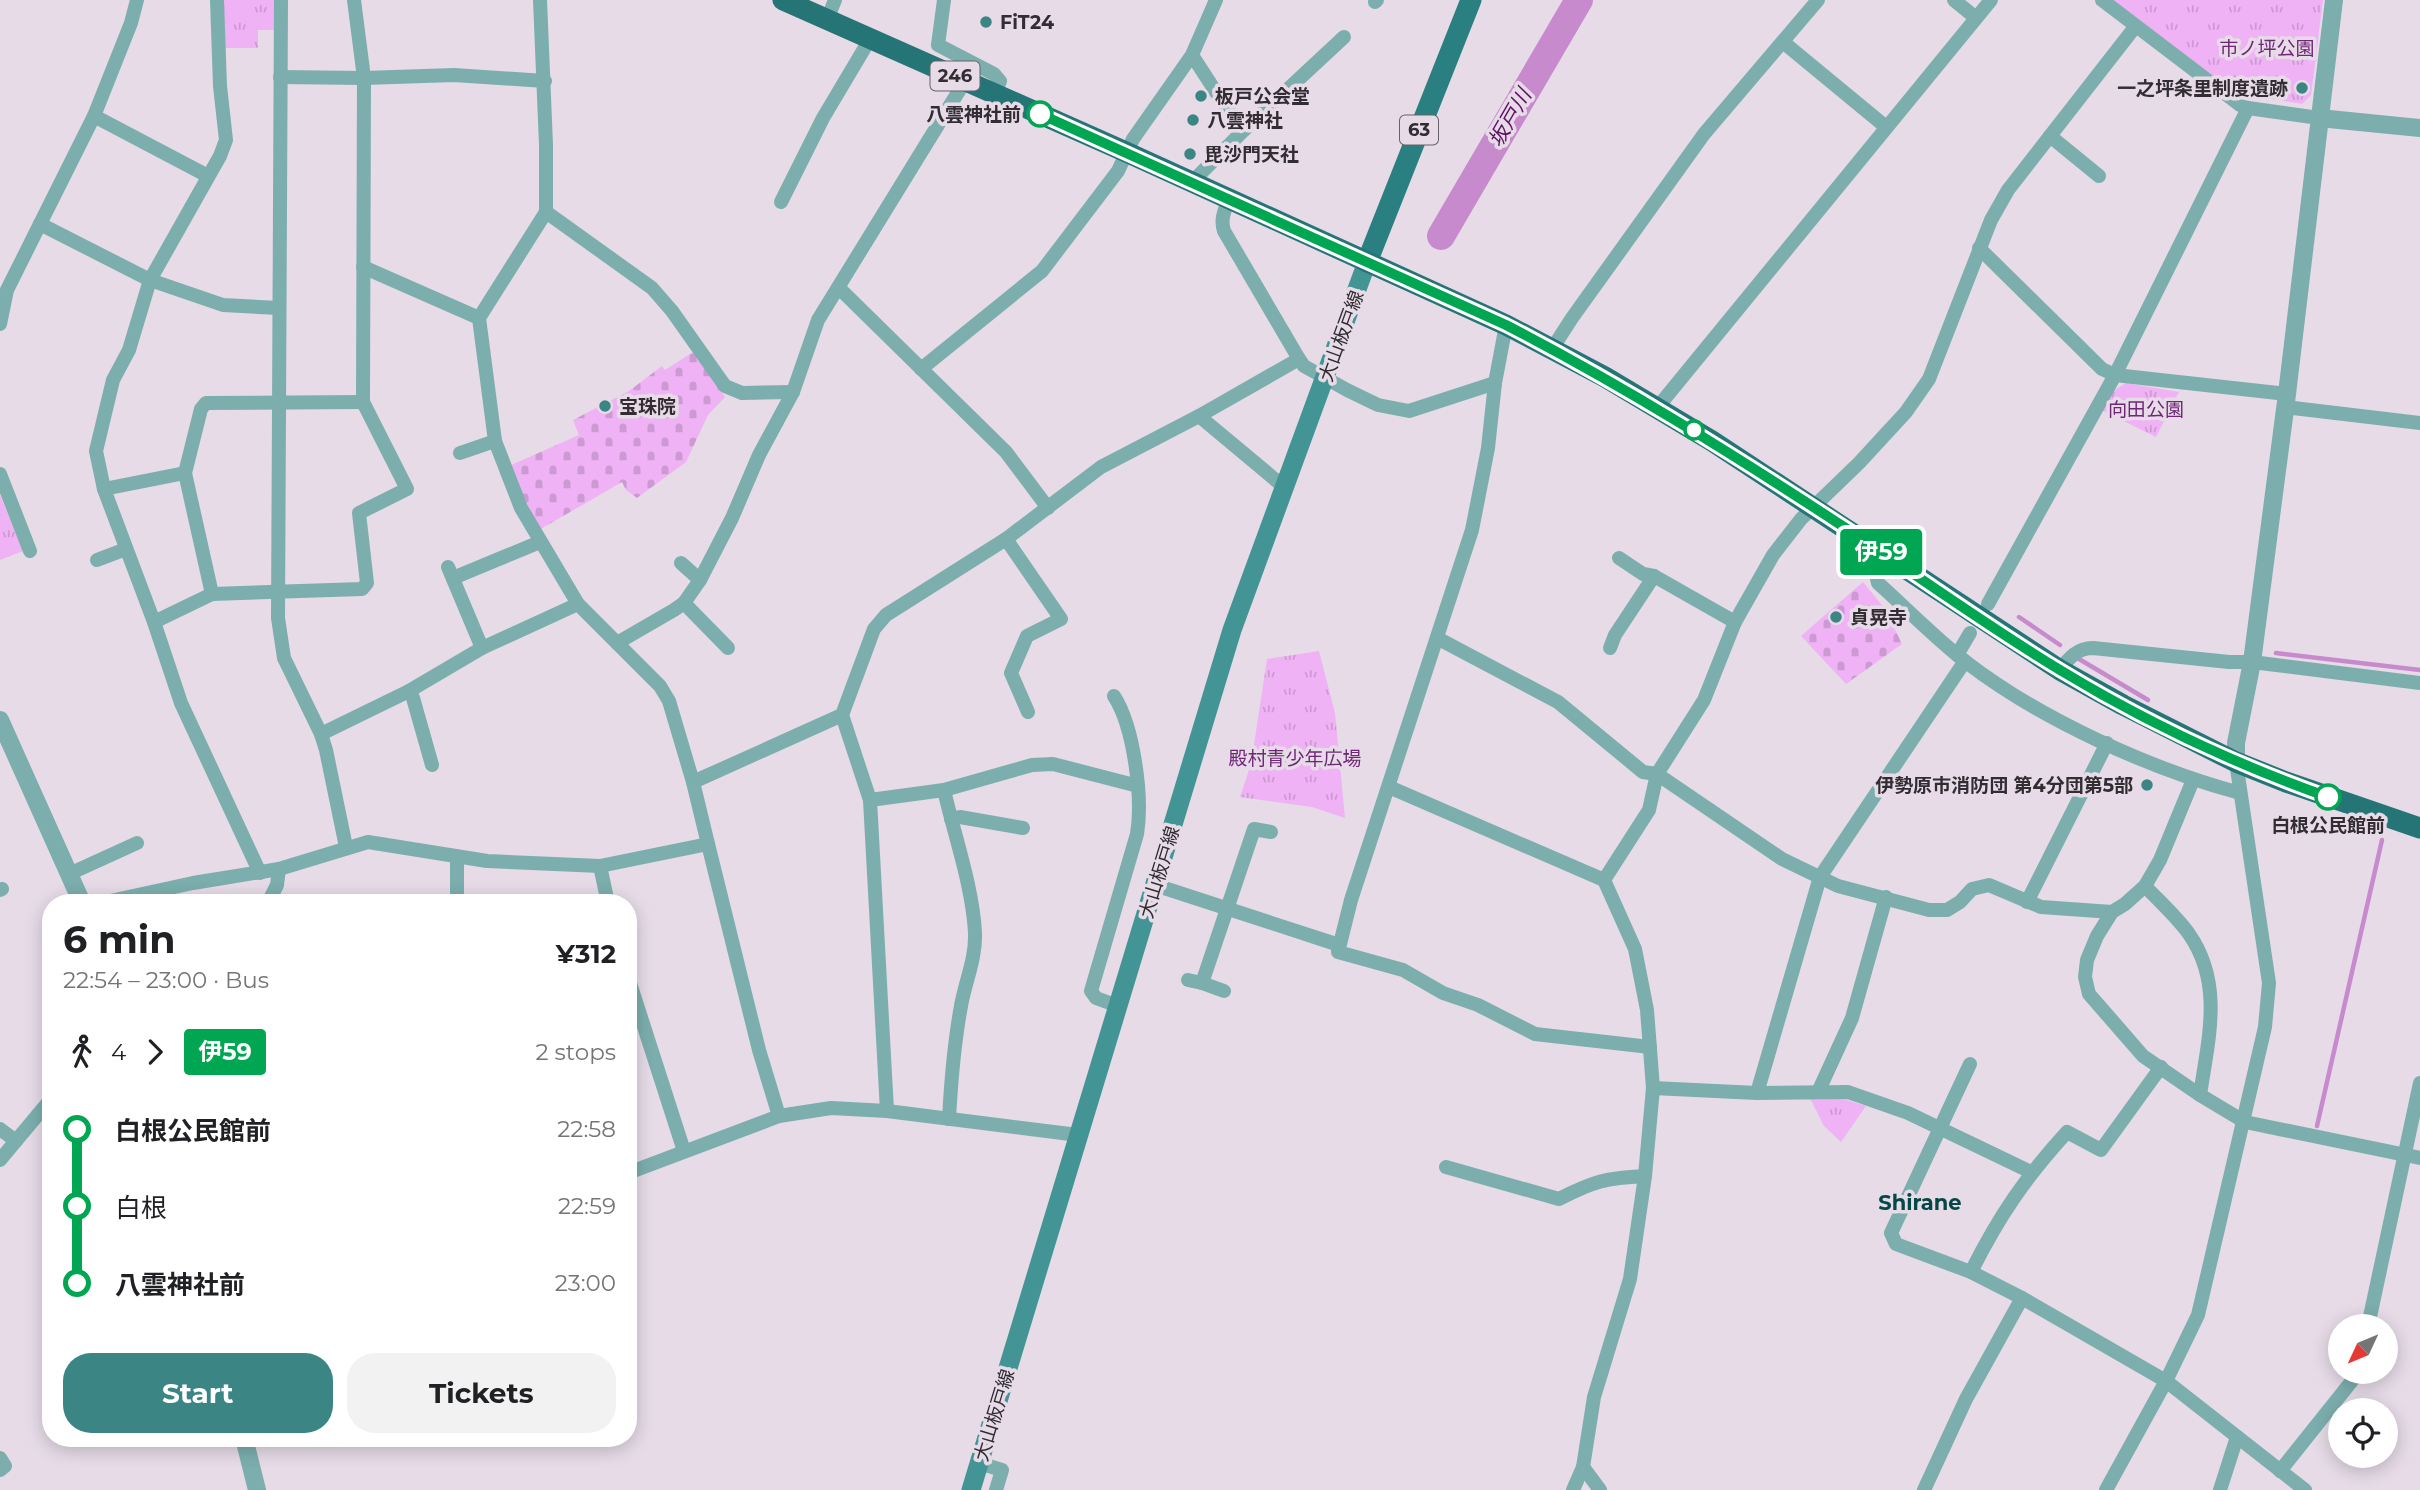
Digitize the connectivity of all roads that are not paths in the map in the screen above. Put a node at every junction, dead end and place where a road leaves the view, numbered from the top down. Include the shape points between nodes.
1 (137, 0) edge
2 (216, 0) edge
3 (281, 0) edge
4 (354, 0) edge
5 (540, 0) edge
6 (783, 0) edge
7 (835, 0) edge
8 (944, 0) edge
9 (1216, 0) edge
10 (1471, 0) edge
11 (1818, 0) edge
12 (1954, 0) edge
13 (1991, 0) edge
14 (2102, 0) edge
15 (2333, 0) edge
16 (1976, 18) junction
17 (827, 20) junction
18 (2135, 27) junction
19 (1344, 37) dead end
20 (870, 39) junction
21 (1783, 42) junction
22 (1192, 55) junction
23 (280, 76) junction
24 (364, 78) junction
25 (545, 81) junction
26 (965, 81) junction
27 (995, 94) junction
28 (2248, 108) junction
29 (94, 116) junction
30 (2319, 118) junction
31 (1886, 127) junction
32 (2420, 128) edge
33 (1244, 130) junction
34 (2050, 136) junction
35 (1126, 152) junction
36 (208, 176) junction
37 (2099, 176) dead end
38 (1192, 182) junction
39 (1229, 198) junction
40 (780, 202) dead end
41 (546, 212) junction
42 (40, 224) junction
43 (1979, 248) junction
44 (1367, 261) junction
45 (363, 267) junction
46 (150, 280) junction
47 (839, 288) junction
48 (279, 308) junction
49 (479, 318) junction
50 (0, 324) edge
51 (1506, 325) junction
52 (1552, 349) junction
53 (1299, 359) junction
54 (921, 369) junction
55 (2115, 375) junction
56 (1326, 378) junction
57 (1495, 383) junction
58 (793, 392) junction
59 (278, 401) junction
60 (2286, 401) junction
61 (363, 402) junction
62 (1657, 408) junction
63 (1199, 416) junction
64 (2420, 423) edge
65 (495, 441) junction
66 (460, 453) dead end
67 (185, 473) junction
68 (0, 474) edge
69 (1284, 486) junction
70 (104, 489) junction
71 (1048, 508) junction
72 (1814, 508) junction
73 (1006, 539) junction
74 (540, 542) junction
75 (126, 549) junction
76 (1879, 550) junction
77 (30, 551) dead end
78 (1619, 558) dead end
79 (97, 559) dead end
80 (681, 563) dead end
81 (1654, 576) junction
82 (700, 580) junction
83 (277, 593) junction
84 (212, 594) junction
85 (684, 603) junction
86 (578, 604) junction
87 (1988, 604) dead end
88 (154, 622) junction
89 (1735, 622) junction
90 (1970, 633) dead end
91 (1437, 638) junction
92 (617, 643) junction
93 (482, 648) junction
94 (728, 648) dead end
95 (1610, 648) dead end
96 (1961, 658) junction
97 (2252, 662) junction
98 (2060, 670) junction
99 (2420, 683) edge
100 (409, 691) junction
101 (1114, 696) dead end
102 (1028, 712) dead end
103 (842, 715) junction
104 (0, 720) edge
105 (321, 734) junction
106 (2107, 744) junction
107 (2236, 762) junction
108 (432, 765) dead end
109 (1657, 774) junction
110 (2193, 780) junction
111 (693, 782) junction
112 (1138, 786) junction
113 (1389, 787) junction
114 (944, 790) junction
115 (2240, 793) junction
116 (870, 800) junction
117 (951, 819) junction
118 (1023, 828) dead end
119 (2420, 828) edge
120 (1271, 832) dead end
121 (137, 843) dead end
122 (708, 844) junction
123 (346, 847) junction
124 (457, 857) junction
125 (600, 866) junction
126 (279, 869) junction
127 (260, 873) junction
128 (69, 874) junction
129 (1820, 877) junction
130 (1604, 880) junction
131 (1155, 885) junction
132 (2145, 886) junction
133 (78, 894) edge
134 (142, 894) edge
135 (272, 894) edge
136 (457, 894) edge
137 (606, 894) edge
138 (1886, 897) junction
139 (2027, 902) junction
140 (1227, 908) junction
141 (2112, 912) junction
142 (1339, 945) junction
143 (1224, 991) dead end
144 (637, 1005) edge
145 (1118, 1006) junction
146 (1650, 1047) junction
147 (1970, 1064) dead end
148 (2161, 1067) junction
149 (2420, 1083) edge
150 (1653, 1088) junction
151 (1819, 1090) junction
152 (1757, 1093) junction
153 (2200, 1096) junction
154 (42, 1110) edge
155 (887, 1111) junction
156 (779, 1116) junction
157 (949, 1119) junction
158 (2245, 1122) junction
159 (0, 1129) edge
160 (1939, 1129) junction
161 (1078, 1135) junction
162 (16, 1142) junction
163 (684, 1151) junction
164 (2404, 1155) junction
165 (2420, 1158) edge
166 (0, 1160) edge
167 (1446, 1167) dead end
168 (637, 1169) edge
169 (2031, 1172) junction
170 (1645, 1176) junction
171 (1971, 1272) junction
172 (2022, 1298) junction
173 (2371, 1314) edge
174 (2166, 1381) junction
175 (2349, 1384) edge
176 (2237, 1437) junction
177 (246, 1447) edge
178 (0, 1458) edge
179 (979, 1463) junction
180 (1583, 1467) junction
181 (0, 1470) edge
182 (2280, 1471) junction
183 (257, 1490) edge
184 (971, 1490) edge
185 (996, 1490) edge
186 (1573, 1490) edge
187 (1600, 1490) edge
188 (1924, 1490) edge
189 (2106, 1490) edge
190 (2220, 1490) edge
191 (2305, 1490) edge

1 - 29 street
2 - 36 street via 226,140
3 - 23 street
4 - 24 street
5 - 25 street
6 - 17 highway, 246
7 - 17 street
8 - 27 street via 938,45 994,74 1000,81
9 - 22 street
10 - 44 main road, 63
11 - 21 street
12 - 16 street
13 - 16 street
14 - 18 street
15 - 30 street
16 - 31 street
17 - 20 highway, 246
18 - 28 street
18 - 34 street
19 - 33 street
20 - 26 highway, 246
20 - 40 street
21 - 31 street
21 - 52 street via 1704,134
22 - 33 street
22 - 35 street
23 - 24 street
23 - 48 street
24 - 25 street via 454,75
24 - 45 street
25 - 41 street
26 - 27 highway, 246
26 - 47 street
27 - 35 highway, 246
28 - 30 street
28 - 55 street
29 - 36 street
29 - 42 street
30 - 32 street
30 - 60 street
31 - 62 street
33 - 38 street
34 - 37 street
34 - 43 street via 2008,190
35 - 38 highway, 246
35 - 54 street via 1110,182 1042,271
36 - 46 street
38 - 39 highway, 246
39 - 44 highway, 246
39 - 53 street via 1224,231
41 - 49 street
41 - 58 street via 652,288 725,386 742,393
42 - 46 street
42 - 50 street via 7,290
43 - 55 street via 2102,369
43 - 72 street via 1929,379 1906,412
44 - 51 highway, 246
44 - 56 main road, 大山板戸線
45 - 49 street
45 - 61 street
46 - 48 street via 223,305
46 - 70 street via 128,350 113,380 96,451
47 - 54 street
47 - 58 street via 818,320
48 - 59 street
49 - 65 street
51 - 52 highway, 246
51 - 57 street
52 - 62 highway, 246
53 - 56 street
53 - 63 street
54 - 71 street via 1006,452
55 - 60 street
55 - 87 street
56 - 57 street via 1378,405 1409,411
56 - 69 main road, 大山板戸線
57 - 91 street via 1472,530
58 - 82 street
59 - 61 street
59 - 67 street via 206,403
59 - 83 street
60 - 64 street
60 - 97 street
61 - 83 street via 407,489 359,513 367,583 362,589
62 - 72 highway, 246
63 - 69 street
63 - 71 street via 1101,467
65 - 66 street
65 - 74 street
67 - 70 street
67 - 84 street
68 - 77 street
69 - 131 main road, 大山板戸線 via 1232,630
70 - 75 street
71 - 73 street
72 - 76 highway, 246
72 - 89 street via 1773,555
73 - 102 street via 1065,624 1027,636 1011,673 1026,693
73 - 103 street via 886,615 874,629
74 - 86 street
74 - 93 street via 450,573
75 - 79 street
75 - 88 street
76 - 96 street via 1874,566 1878,583
76 - 98 highway, 246
78 - 81 street
80 - 82 street
81 - 89 street
81 - 95 street
82 - 85 street
83 - 84 street
83 - 105 street via 284,659
84 - 88 street
85 - 92 street
85 - 94 street
86 - 92 street
86 - 93 street
88 - 127 street via 187,718
89 - 109 street via 1704,700
90 - 96 street
91 - 109 street via 1559,702 1643,772
91 - 113 street
92 - 111 street via 669,701
93 - 100 street
96 - 106 street via 2047,713
96 - 129 street
97 - 98 street via 2086,648 2069,657
97 - 99 street
97 - 107 street
98 - 107 highway, 246
100 - 105 street
100 - 108 street
101 - 112 street via 1123,709
103 - 111 street
103 - 116 street
104 - 128 street
105 - 123 street
106 - 110 street
106 - 139 street
107 - 115 street
107 - 119 highway, 246
109 - 129 street via 1782,859
109 - 130 street via 1649,810
110 - 115 street
110 - 132 street
111 - 122 street
112 - 114 street via 1053,764 1032,765
112 - 145 street via 1137,834 1091,991 1096,998
113 - 130 street
113 - 142 street
114 - 116 street
114 - 117 street
115 - 158 street via 2269,983 2265,1027
116 - 155 street
117 - 118 street
117 - 157 street via 975,934 956,1031
120 - 140 street via 1249,827
121 - 128 street
122 - 125 street
122 - 156 street
123 - 124 street via 368,842
123 - 126 street
124 - 125 street
124 - 136 street
125 - 137 street
126 - 127 street
126 - 135 street
127 - 134 street
128 - 133 street
129 - 138 street
129 - 152 street
130 - 146 street via 1635,949
131 - 140 street
131 - 145 main road, 大山板戸線
132 - 141 street
132 - 153 street via 2189,933 2207,968 2212,1005
138 - 139 street via 1929,910 1947,909 1972,889 1989,885
138 - 151 street via 1852,1018
139 - 141 street
140 - 142 street
140 - 143 street via 1195,981
141 - 148 street via 2087,960 2089,994 2143,1056
142 - 146 street via 1338,952 1403,970 1535,1034
144 - 163 street
145 - 161 main road, 大山板戸線
146 - 150 street
147 - 160 street
148 - 153 street
148 - 169 street via 2101,1150 2067,1132
149 - 164 street
150 - 152 street
150 - 170 street
151 - 152 street
151 - 160 street via 1848,1091
153 - 158 street
154 - 162 street
155 - 156 street via 831,1108
155 - 157 street
156 - 163 street
157 - 161 street
158 - 164 street
158 - 174 street via 2198,1315
159 - 162 street
160 - 169 street
160 - 171 street via 1891,1233 1896,1244
161 - 179 main road, 大山板戸線
162 - 166 street
163 - 168 street
164 - 165 street
164 - 173 street
167 - 170 street via 1559,1199 1590,1183
169 - 171 street via 1993,1227
170 - 180 street via 1630,1279 1594,1397
171 - 172 street
172 - 174 street
172 - 188 street via 1966,1399
174 - 176 street
174 - 189 street
175 - 182 street
176 - 182 street
176 - 190 street
177 - 183 street
178 - 181 street via 5,1466
179 - 184 main road, 大山板戸線
179 - 185 street via 1002,1470
180 - 186 street
180 - 187 street
182 - 191 street

